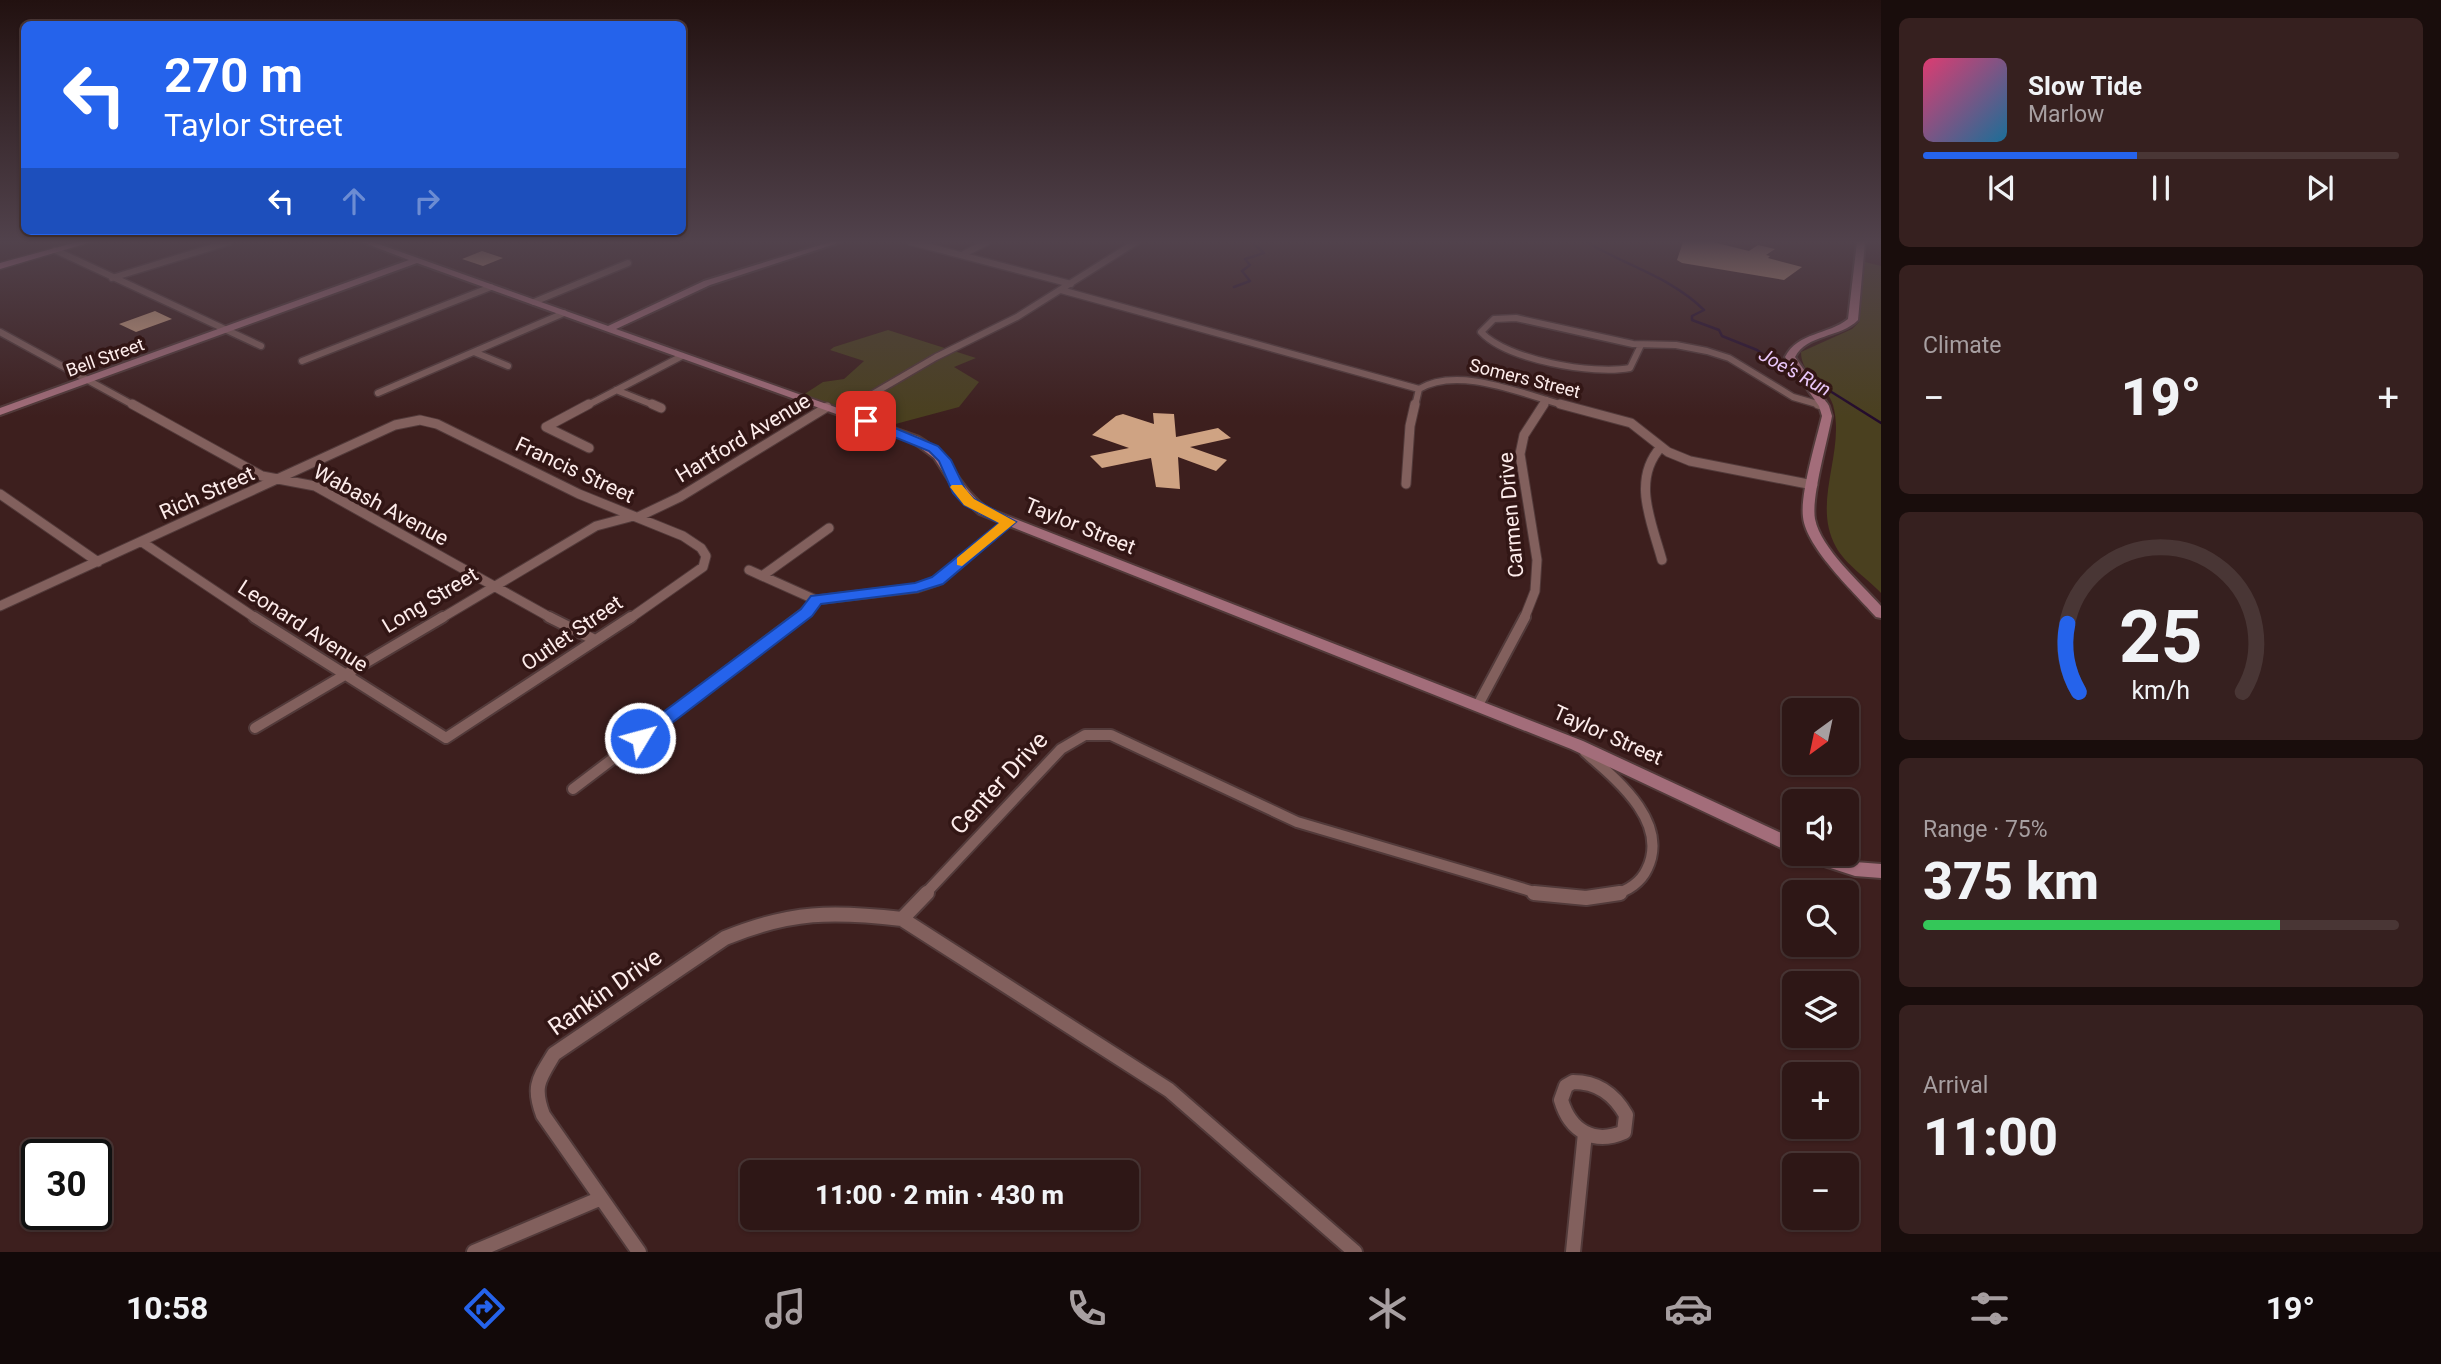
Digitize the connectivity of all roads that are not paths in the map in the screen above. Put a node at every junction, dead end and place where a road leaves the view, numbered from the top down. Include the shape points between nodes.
1 (161, 300) edge
2 (307, 300) edge
3 (457, 300) edge
4 (529, 300) edge
5 (538, 300) edge
6 (669, 300) edge
7 (1042, 300) edge
8 (1099, 300) edge
9 (1855, 300) edge
10 (534, 302) junction
11 (564, 313) junction
12 (608, 329) junction
13 (226, 330) junction
14 (0, 332) edge
15 (1641, 345) junction
16 (261, 346) dead end
17 (474, 352) junction
18 (682, 356) junction
19 (302, 361) dead end
20 (508, 366) dead end
21 (88, 380) junction
22 (1419, 389) junction
23 (616, 390) junction
24 (378, 393) dead end
25 (1547, 400) junction
26 (1824, 406) junction
27 (827, 407) junction
28 (661, 408) dead end
29 (0, 412) edge
30 (842, 412) junction
31 (431, 422) joint
32 (1661, 447) junction
33 (589, 449) dead end
34 (277, 481) junction
35 (1406, 484) dead end
36 (1813, 485) junction
37 (0, 494) edge
38 (634, 517) junction
39 (1009, 522) junction
40 (829, 528) dead end
41 (142, 542) junction
42 (704, 550) joint
43 (1662, 560) dead end
44 (98, 562) junction
45 (749, 570) dead end
46 (762, 576) junction
47 (492, 586) junction
48 (816, 600) junction
49 (0, 607) edge
50 (1881, 614) edge
51 (596, 640) junction
52 (342, 675) junction
53 (1478, 705) junction
54 (255, 728) dead end
55 (446, 738) joint
56 (1577, 745) junction
57 (573, 789) dead end
58 (1782, 841) edge
59 (1846, 866) edge
60 (1881, 871) edge
61 (902, 919) junction
62 (1585, 1133) junction
63 (599, 1199) junction
64 (474, 1252) edge
65 (639, 1252) edge
66 (1355, 1252) edge
67 (1573, 1252) edge

1 - 13 street
2 - 13 street, Bell Street
3 - 19 street
4 - 10 street, Taylor Street
5 - 10 street
6 - 12 street
7 - 30 street
8 - 22 street
9 - 26 street via 1853,320 1794,348 1790,357
10 - 11 street, Taylor Street
11 - 12 street, Taylor Street
11 - 17 street
12 - 18 street, Taylor Street
13 - 16 street
13 - 21 street, Bell Street
14 - 21 street, Wabash Avenue
15 - 15 street via 1516,318 1494,319 1481,332 1486,341 1503,348 1602,372 1630,368
15 - 26 street via 1676,345 1719,355 1784,393
17 - 20 street
17 - 24 street
18 - 23 street
18 - 27 street, Taylor Street
21 - 29 street, Bell Street
21 - 34 street, Wabash Avenue
22 - 25 street, Somers Street via 1452,377
22 - 35 street via 1410,426
23 - 28 street
23 - 33 street via 546,427
25 - 32 street, Somers Street via 1631,423 1648,432
25 - 53 street, Carmen Drive via 1524,435 1520,454 1536,560 1535,591 1530,610
26 - 36 street via 1827,427
27 - 30 street, Taylor Street
27 - 38 street, Hartford Avenue via 680,497
30 - 39 street, Taylor Street via 934,449 969,502
31 - 34 street, Rich Street via 395,425
31 - 38 street, Francis Street
32 - 36 street, Somers Street via 1703,464
32 - 43 street via 1651,455 1644,481
34 - 41 street, Rich Street
34 - 47 street, Wabash Avenue via 315,486
36 - 50 street via 1808,512 1817,540
37 - 44 street
38 - 42 street, Francis Street
38 - 47 street, Long Street via 596,526
39 - 48 street via 931,583
39 - 53 street, Taylor Street
40 - 46 street
41 - 44 street, Rich Street
41 - 52 street, Leonard Avenue
42 - 51 street, Outlet Street via 706,562 698,572
44 - 49 street, Rich Street
45 - 46 street
46 - 48 street
47 - 51 street, Wabash Avenue
47 - 52 street, Long Street
48 - 57 street via 790,625
51 - 55 street, Outlet Street
52 - 54 street, Long Street
52 - 55 street, Leonard Avenue
53 - 56 street, Taylor Street
56 - 58 street, Taylor Street
56 - 61 street, Center Drive via 1625,788 1652,832 1653,851 1643,878 1607,896 1572,900 1538,894 1318,830 1126,740 1096,733 1061,748
59 - 60 street
61 - 63 street, Rankin Drive via 812,913 754,926 703,953 554,1054 538,1081 536,1097 543,1115
61 - 66 street via 1169,1090
62 - 62 street via 1563,1108 1562,1092 1573,1082 1603,1088 1626,1115 1627,1124 1617,1138
62 - 67 street
63 - 64 street
63 - 65 street, Rankin Drive

